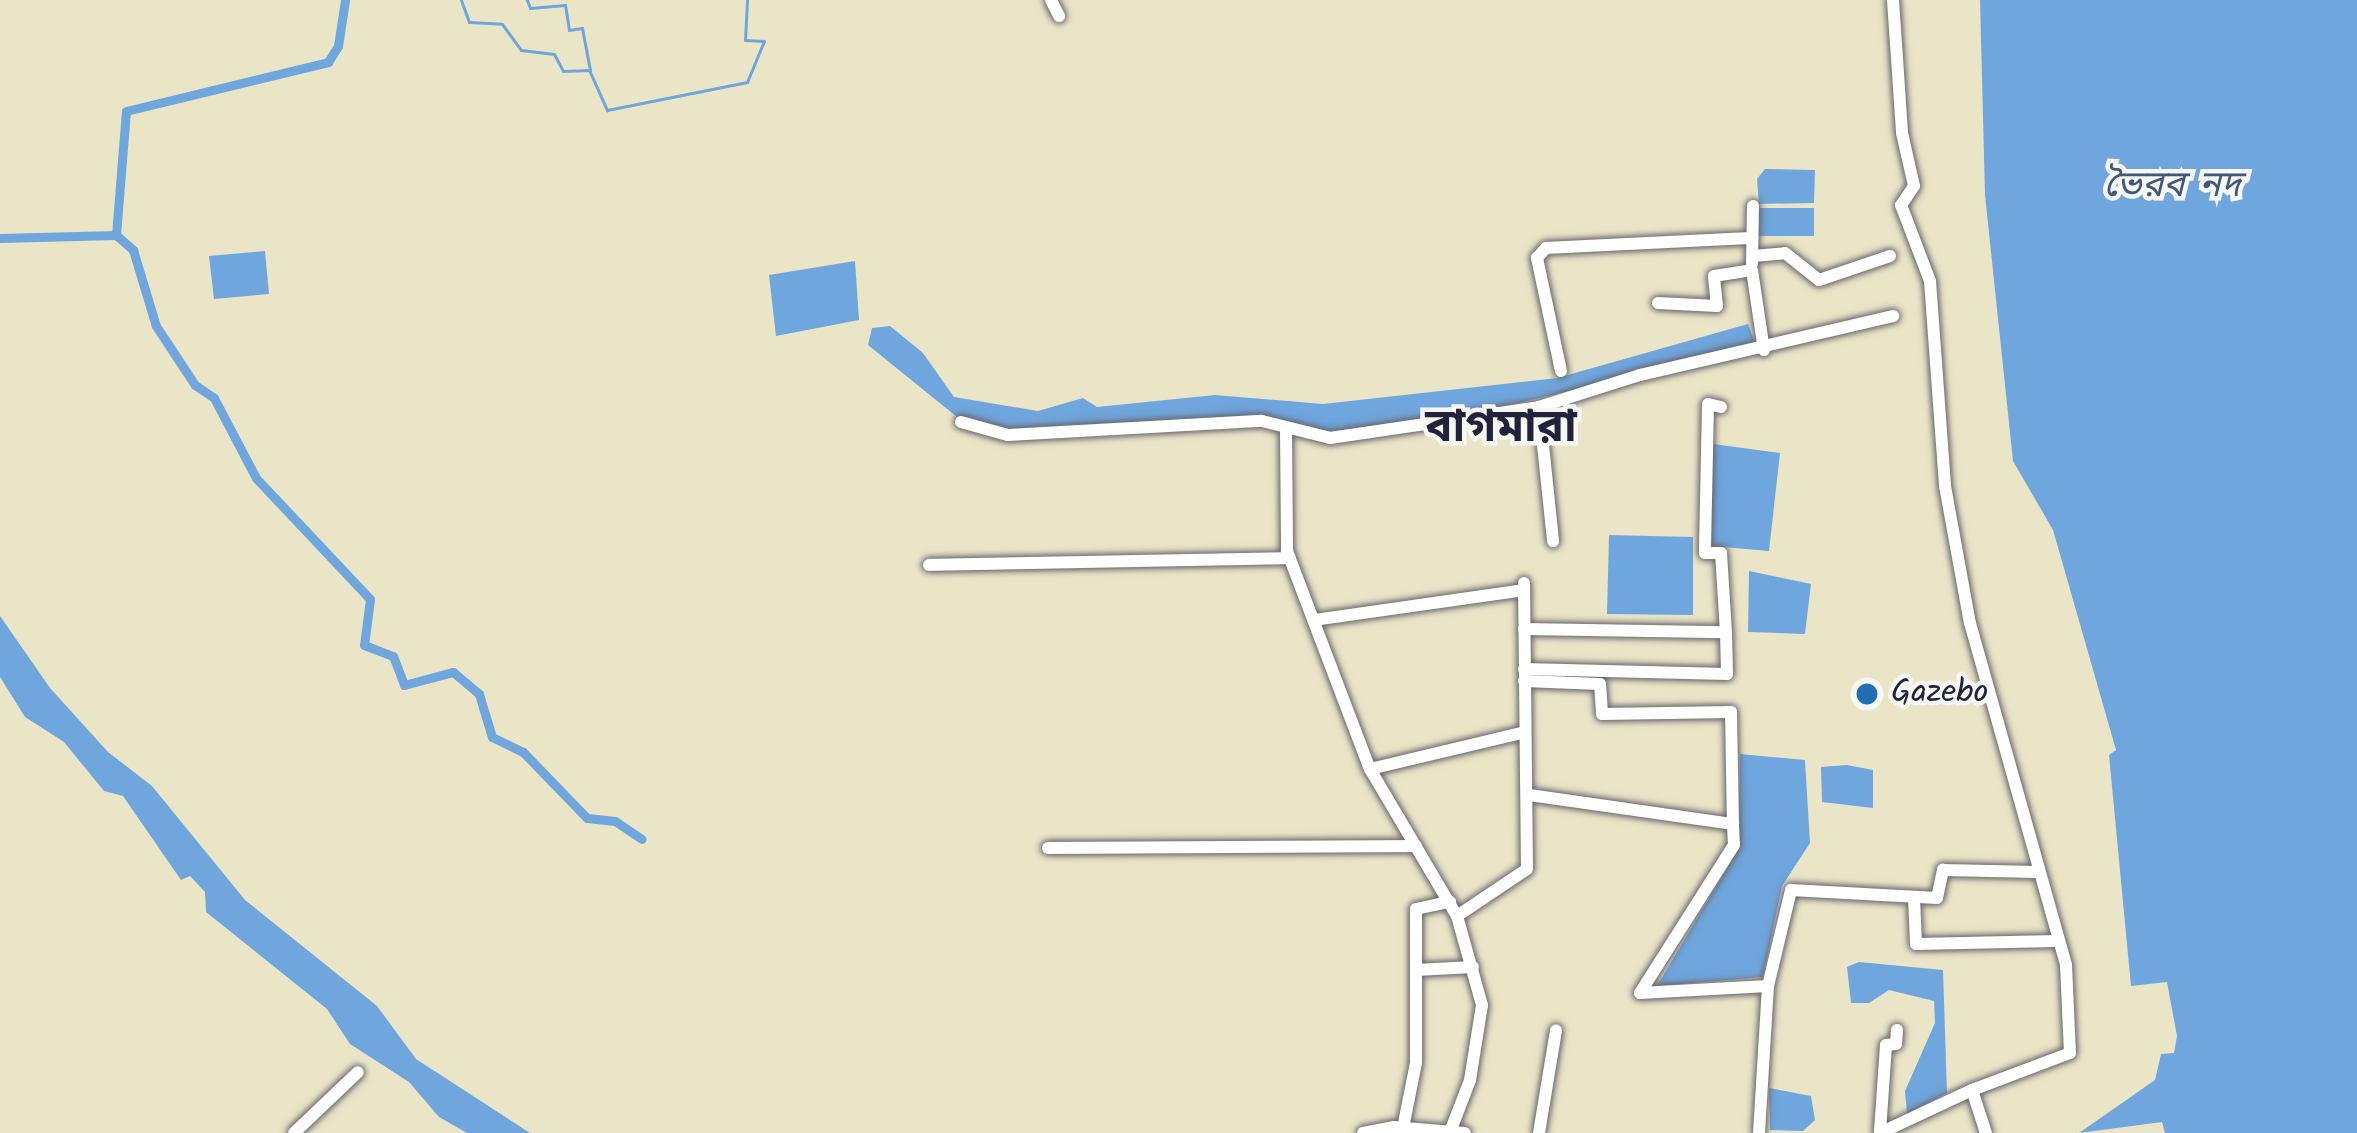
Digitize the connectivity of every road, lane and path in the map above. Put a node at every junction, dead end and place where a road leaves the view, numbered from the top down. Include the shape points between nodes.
1 (1052, 0) edge
2 (1893, 0) edge
3 (1059, 16) dead end
4 (1753, 206) dead end
5 (1749, 238) junction
6 (1890, 256) dead end
7 (1752, 263) junction
8 (1658, 303) dead end
9 (1892, 316) dead end
10 (1764, 350) junction
11 (1561, 371) dead end
12 (1539, 407) junction
13 (1720, 407) dead end
14 (961, 422) dead end
15 (1286, 429) junction
16 (1553, 541) dead end
17 (1290, 557) junction
18 (929, 565) dead end
19 (1314, 620) junction
20 (1524, 629) junction
21 (1726, 632) junction
22 (1524, 675) junction
23 (1521, 733) junction
24 (1370, 770) junction
25 (1529, 795) junction
26 (1733, 824) junction
27 (1416, 846) junction
28 (1048, 848) dead end
29 (2038, 872) junction
30 (1914, 897) junction
31 (1450, 902) junction
32 (1456, 916) junction
33 (2056, 941) junction
34 (1473, 967) junction
35 (1416, 970) junction
36 (1768, 986) junction
37 (1556, 1030) dead end
38 (1898, 1030) dead end
39 (358, 1072) dead end
40 (1972, 1090) junction
41 (1459, 1130) edge
42 (1402, 1131) edge
43 (1880, 1132) edge
44 (294, 1133) edge
45 (1363, 1133) edge
46 (1539, 1133) edge
47 (1759, 1133) edge
48 (1986, 1133) edge

1 - 3 street
2 - 29 street via 1914,186 1900,205 1930,281 1945,485 1970,623
4 - 5 street
5 - 7 street
5 - 11 street via 1546,248 1538,258
6 - 7 street via 1819,280 1786,254
7 - 8 street via 1714,276 1717,306
7 - 10 street
9 - 10 street
10 - 12 street via 1640,375
12 - 15 street via 1330,438
12 - 16 street
13 - 21 street via 1708,404 1705,553 1721,553
14 - 15 street via 1008,435 1250,420
15 - 17 street
17 - 18 street
17 - 19 street
19 - 20 street via 1524,586
19 - 24 street
20 - 21 street
20 - 22 street
21 - 22 street via 1726,674
22 - 23 street
22 - 26 street via 1600,684 1602,714 1732,712
23 - 24 street
23 - 25 street
24 - 27 street
25 - 26 street
25 - 32 street via 1527,868
26 - 36 street via 1734,845 1640,993
27 - 28 street
27 - 31 street
29 - 30 street via 1943,870 1936,898
29 - 33 street
30 - 33 street via 1916,944
30 - 36 street via 1791,890
31 - 32 street
31 - 35 street via 1416,909
32 - 34 street
33 - 40 street via 2066,964 2070,1053
34 - 35 street
34 - 41 street via 1481,1031
35 - 42 street via 1416,1063
36 - 47 street
37 - 46 street
38 - 43 street via 1896,1044 1886,1045
39 - 44 street
40 - 43 street
40 - 48 street
41 - 42 street
42 - 45 street

